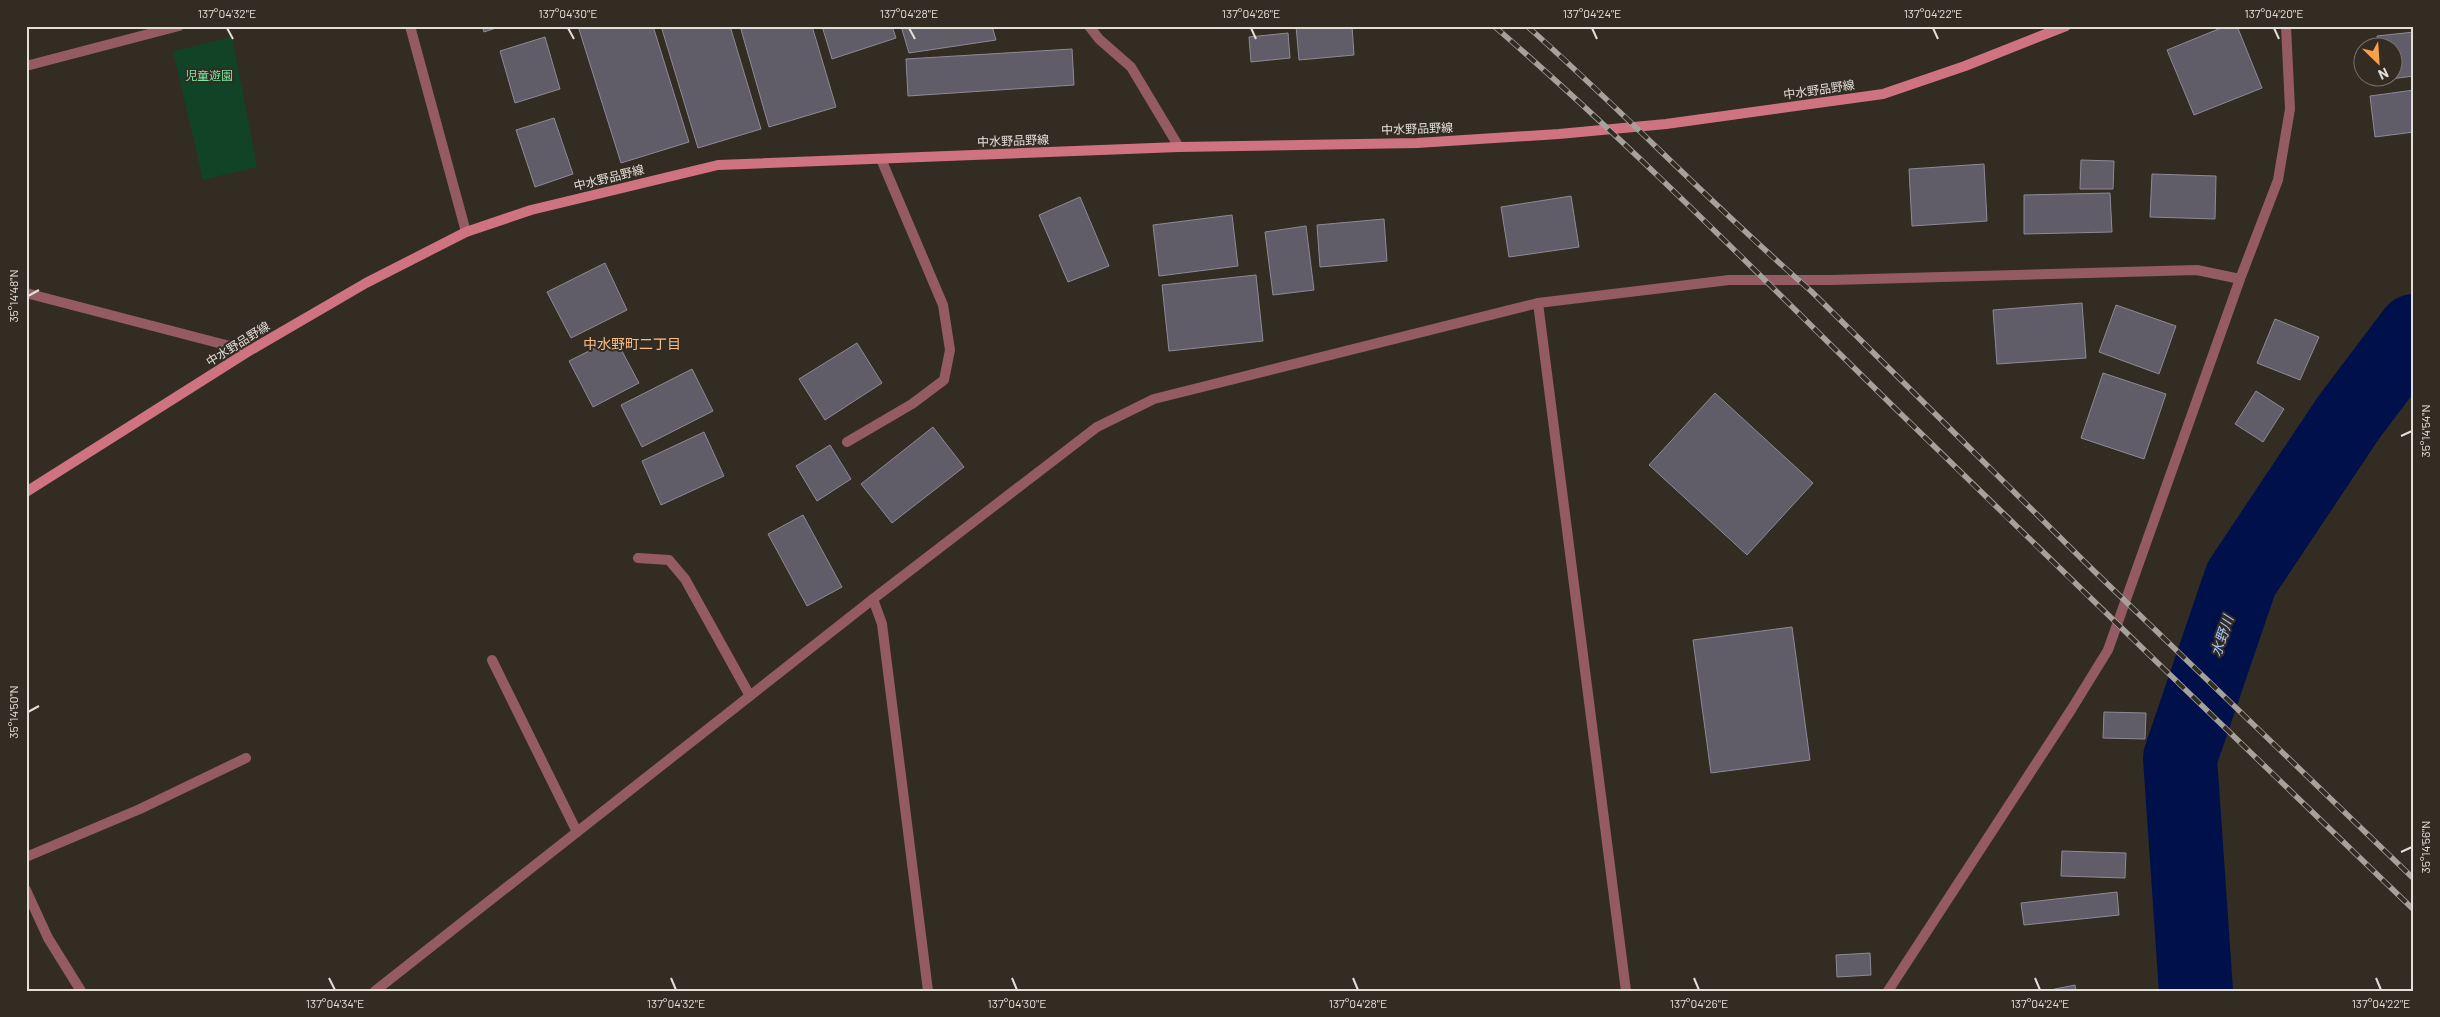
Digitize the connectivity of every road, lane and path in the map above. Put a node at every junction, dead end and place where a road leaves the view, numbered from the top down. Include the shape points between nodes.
1 (179, 26) edge
2 (410, 26) edge
3 (1089, 26) edge
4 (2066, 26) edge
5 (2286, 26) edge
6 (26, 66) edge
7 (1179, 147) junction
8 (881, 159) junction
9 (466, 232) junction
10 (2240, 279) junction
11 (26, 293) edge
12 (1538, 303) junction
13 (249, 351) junction
14 (847, 442) dead end
15 (26, 492) edge
16 (638, 558) dead end
17 (872, 600) junction
18 (492, 660) dead end
19 (750, 696) junction
20 (246, 758) dead end
21 (577, 832) junction
22 (26, 857) edge
23 (26, 890) edge
24 (81, 991) edge
25 (375, 991) edge
26 (928, 991) edge
27 (1626, 991) edge
28 (1888, 991) edge

1 - 6 street
2 - 9 street
3 - 7 street via 1131,67
4 - 7 main road, 中水野品野線 via 1883,94 1666,124 1417,143
5 - 10 street via 2290,108 2278,180
7 - 8 main road, 中水野品野線
8 - 9 main road, 中水野品野線 via 718,165 531,210
8 - 14 street via 943,305 950,350 944,380 912,404
9 - 13 main road, 中水野品野線 via 366,283
10 - 12 street via 2197,270 1729,280
10 - 28 street via 2108,650
11 - 13 street
12 - 17 street via 1154,399 1097,427
12 - 27 street
13 - 15 main road, 中水野品野線
16 - 19 street via 669,560 686,579
17 - 19 street
17 - 26 street via 882,624
18 - 21 street
19 - 21 street
20 - 22 street via 140,810
21 - 25 street
23 - 24 street via 48,938

